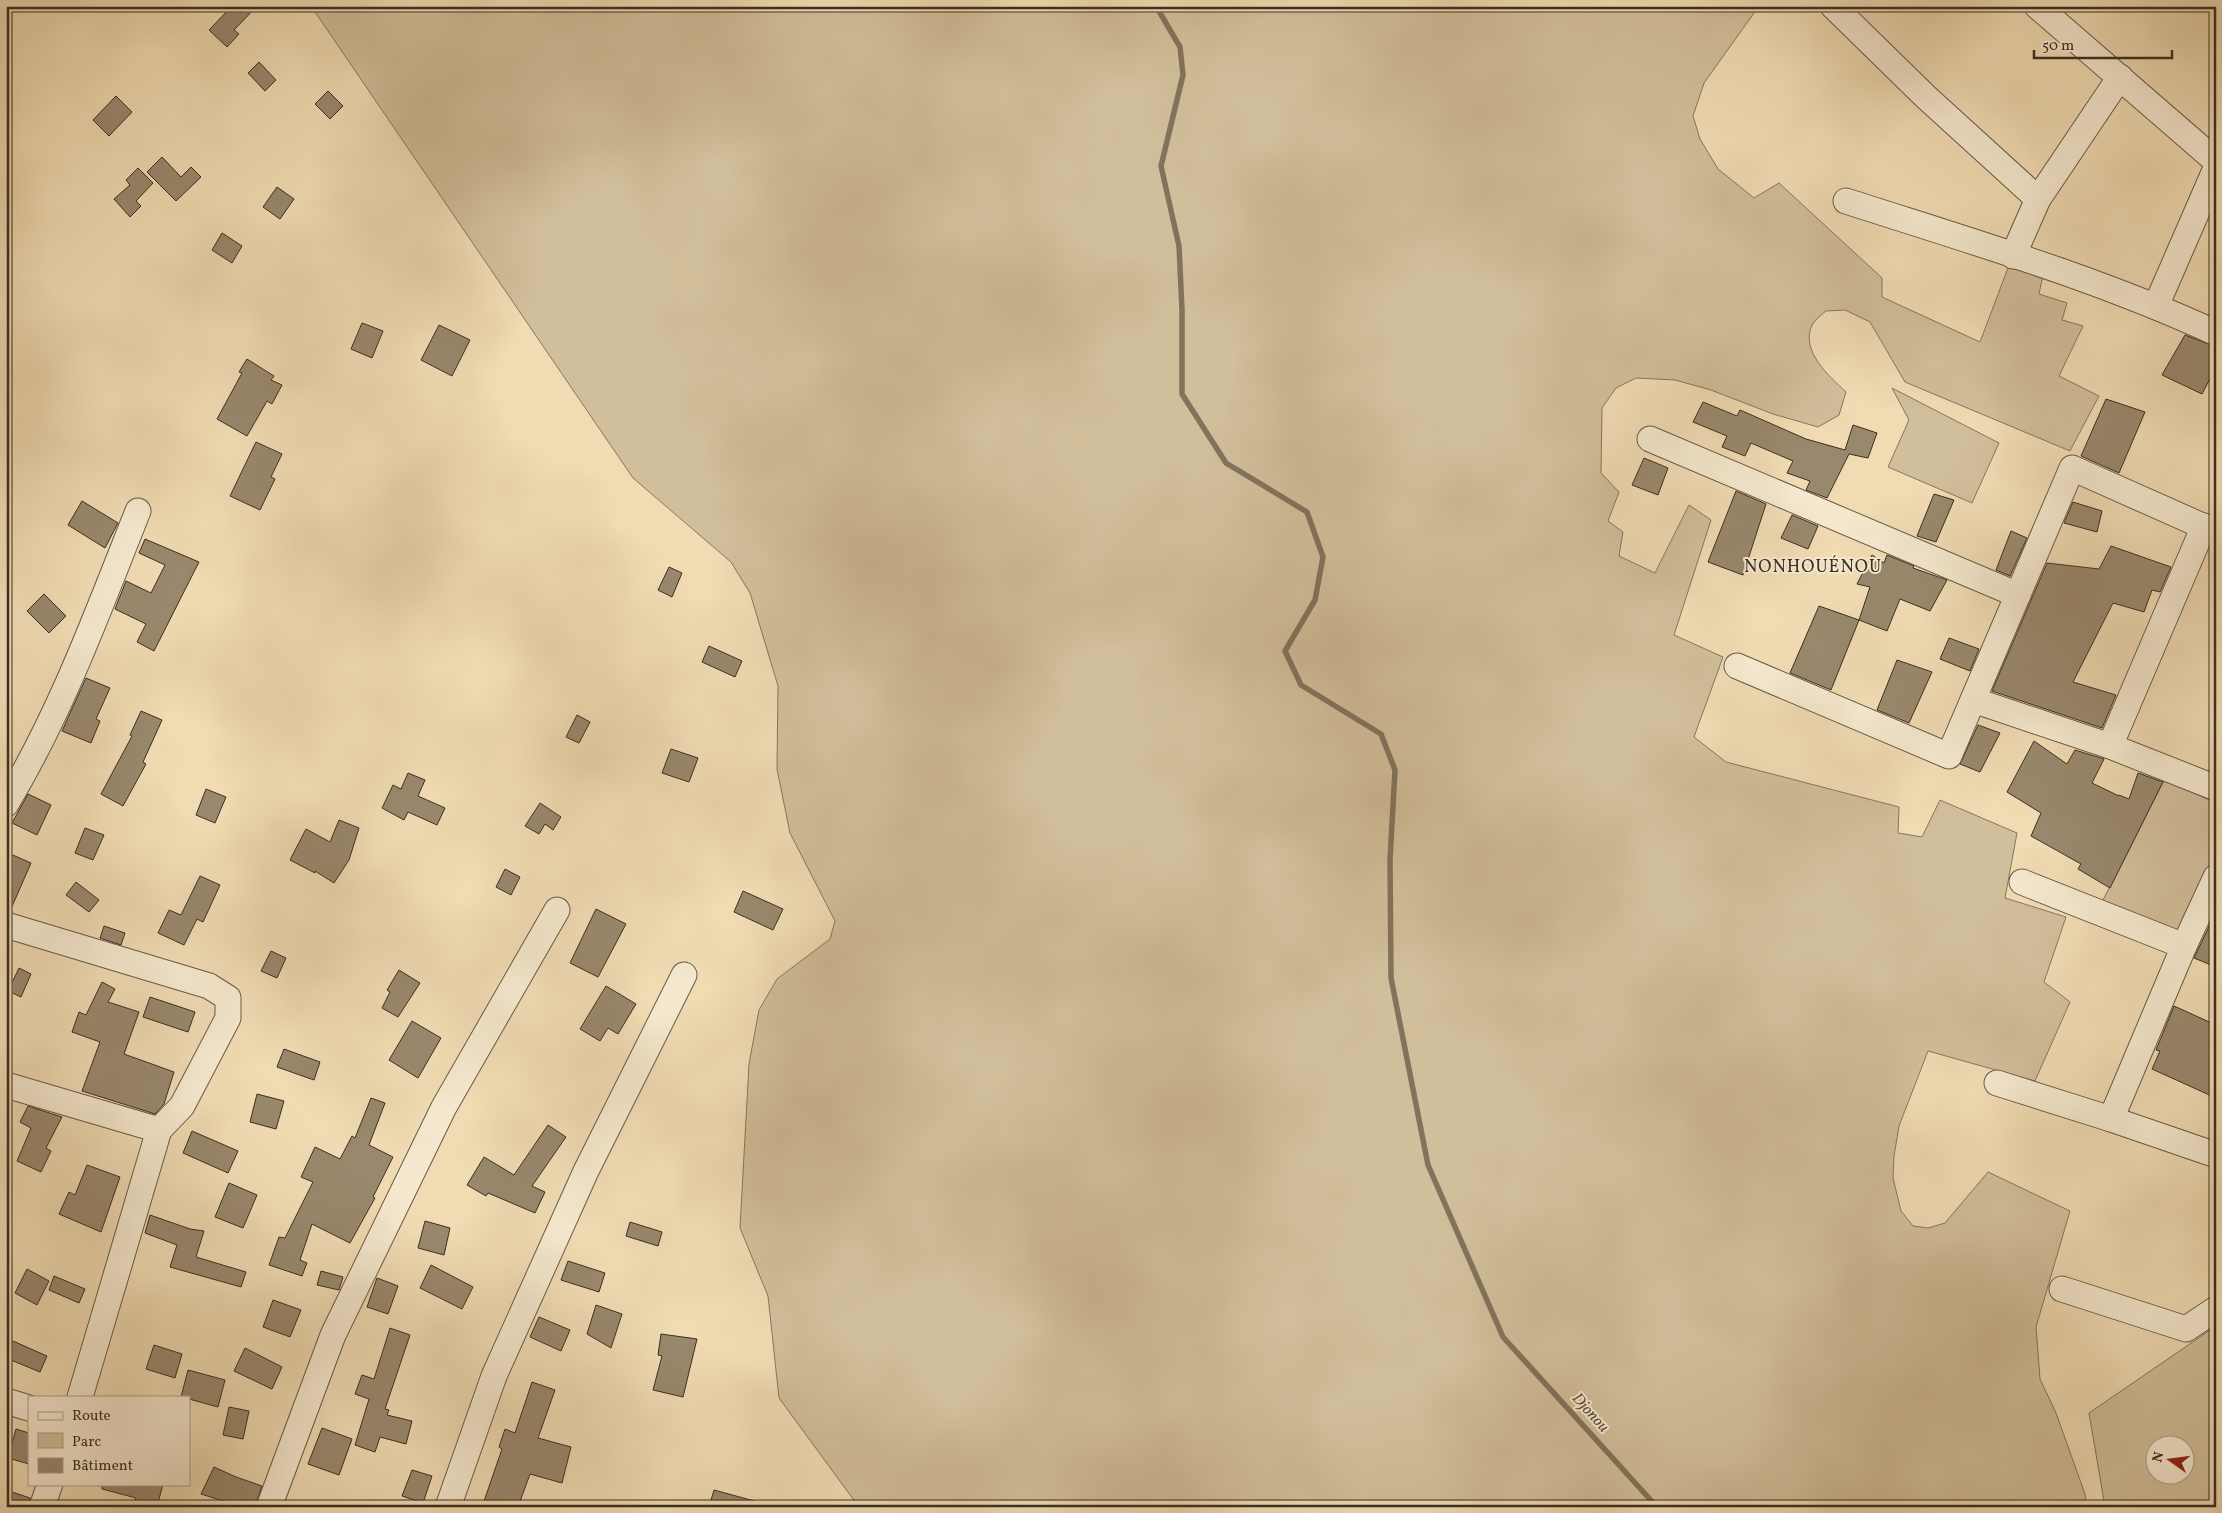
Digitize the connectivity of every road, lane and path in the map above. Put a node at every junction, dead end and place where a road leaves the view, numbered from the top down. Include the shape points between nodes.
1 (1833, 6) edge
2 (2037, 6) edge
3 (2120, 76) junction
4 (2216, 161) edge
5 (2216, 168) edge
6 (2038, 199) junction
7 (1846, 201) dead end
8 (2013, 256) junction
9 (2156, 306) junction
10 (2216, 333) edge
11 (1650, 439) dead end
12 (138, 511) dead end
13 (2210, 529) edge
14 (2018, 595) junction
15 (1737, 666) dead end
16 (1973, 700) junction
17 (2110, 746) junction
18 (2216, 788) edge
19 (6, 804) edge
20 (2216, 877) edge
21 (2022, 882) dead end
22 (557, 910) dead end
23 (6, 926) edge
24 (2184, 946) junction
25 (684, 974) dead end
26 (1997, 1083) dead end
27 (6, 1085) edge
28 (2111, 1118) junction
29 (159, 1130) junction
30 (2216, 1155) edge
31 (2062, 1289) dead end
32 (2216, 1309) edge
33 (80, 1396) edge
34 (6, 1400) edge
35 (28, 1408) edge
36 (49, 1486) edge
37 (42, 1507) edge
38 (269, 1507) edge
39 (448, 1507) edge

1 - 6 street via 1926,97
2 - 3 street
3 - 4 street
3 - 6 street
5 - 9 street
6 - 8 street
7 - 8 street
8 - 9 street
9 - 10 street
11 - 14 street
12 - 19 street via 75,670 34,757
13 - 14 street via 2072,468
13 - 17 street
14 - 16 street
15 - 16 street via 1949,756
16 - 17 street
17 - 18 street
20 - 24 street
21 - 24 street
22 - 38 street via 444,1107 338,1327
23 - 29 street via 209,986 228,998 228,1018 182,1106
24 - 28 street
25 - 39 street via 586,1171 498,1367
26 - 28 street
27 - 29 street
28 - 30 street
29 - 33 street
31 - 32 street via 2186,1329
34 - 35 street
36 - 37 street

